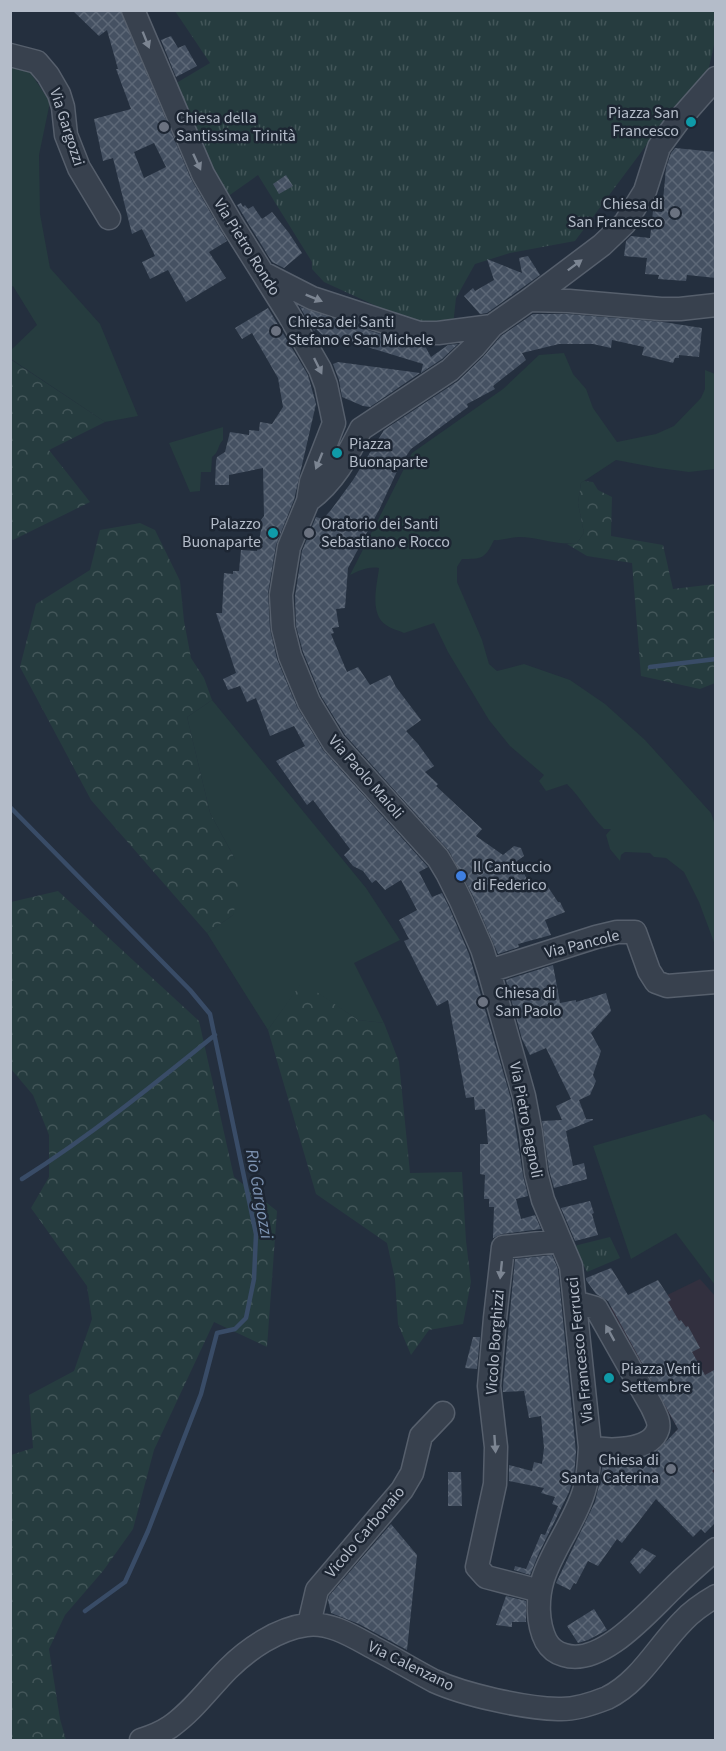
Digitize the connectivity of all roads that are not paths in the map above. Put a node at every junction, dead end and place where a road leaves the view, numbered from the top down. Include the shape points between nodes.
1 (134, 10) edge
2 (10, 55) edge
3 (716, 78) edge
4 (109, 218) dead end
5 (262, 273) junction
6 (529, 300) junction
7 (716, 305) edge
8 (492, 326) junction
9 (334, 423) junction
10 (361, 429) junction
11 (308, 501) junction
12 (489, 971) junction
13 (716, 982) edge
14 (559, 1242) junction
15 (571, 1266) joint
16 (575, 1302) junction
17 (443, 1413) dead end
18 (590, 1448) junction
19 (716, 1549) edge
20 (540, 1591) junction
21 (716, 1596) edge
22 (309, 1624) junction
23 (141, 1740) edge

1 -> 5 street, Via Pietro Rondo via 202,174
2 - 4 street, Via Gargozzi via 38,62 48,75 59,94 66,135 79,168
6 -> 3 street via 625,223 645,191 659,147
5 -> 8 street via 312,298 420,333
5 -> 9 street, Via Pietro Rondo via 320,369
6 - 7 street via 661,309
6 - 8 street
8 - 10 street via 450,370
9 - 10 street
9 -> 11 street via 311,482
10 - 11 street via 346,461
11 - 12 street, Via Paolo Maioli via 288,547 282,595 283,628 290,656 309,702 334,743 443,865
12 - 13 street, Via Pancole via 596,937 635,932 656,982 667,986
12 - 14 street, Via Pietro Bagnoli via 524,1096 536,1173
14 - 15 street, Via Pietro Bagnoli
14 -> 20 street, Vicolo Borghizzi via 503,1247 489,1386 496,1447 495,1484 477,1567 486,1577
15 - 16 street, Via Francesco Ferrucci
16 - 18 street, Via Francesco Ferrucci
18 -> 16 street via 629,1449 654,1436 659,1423 596,1308
17 - 22 street, Vicolo Carbonaio via 421,1436 412,1473 402,1490 317,1590
18 - 20 street, Via Francesco Ferrucci via 583,1496
19 - 20 street, Via Francesco Ferrucci via 614,1642 582,1657 568,1657 548,1645 539,1614
21 - 22 street, Via Calenzano via 684,1620 631,1682 608,1697 559,1709 481,1696 436,1681 335,1629
22 - 23 street, Via Calenzano via 285,1630 257,1646 233,1664 169,1727

